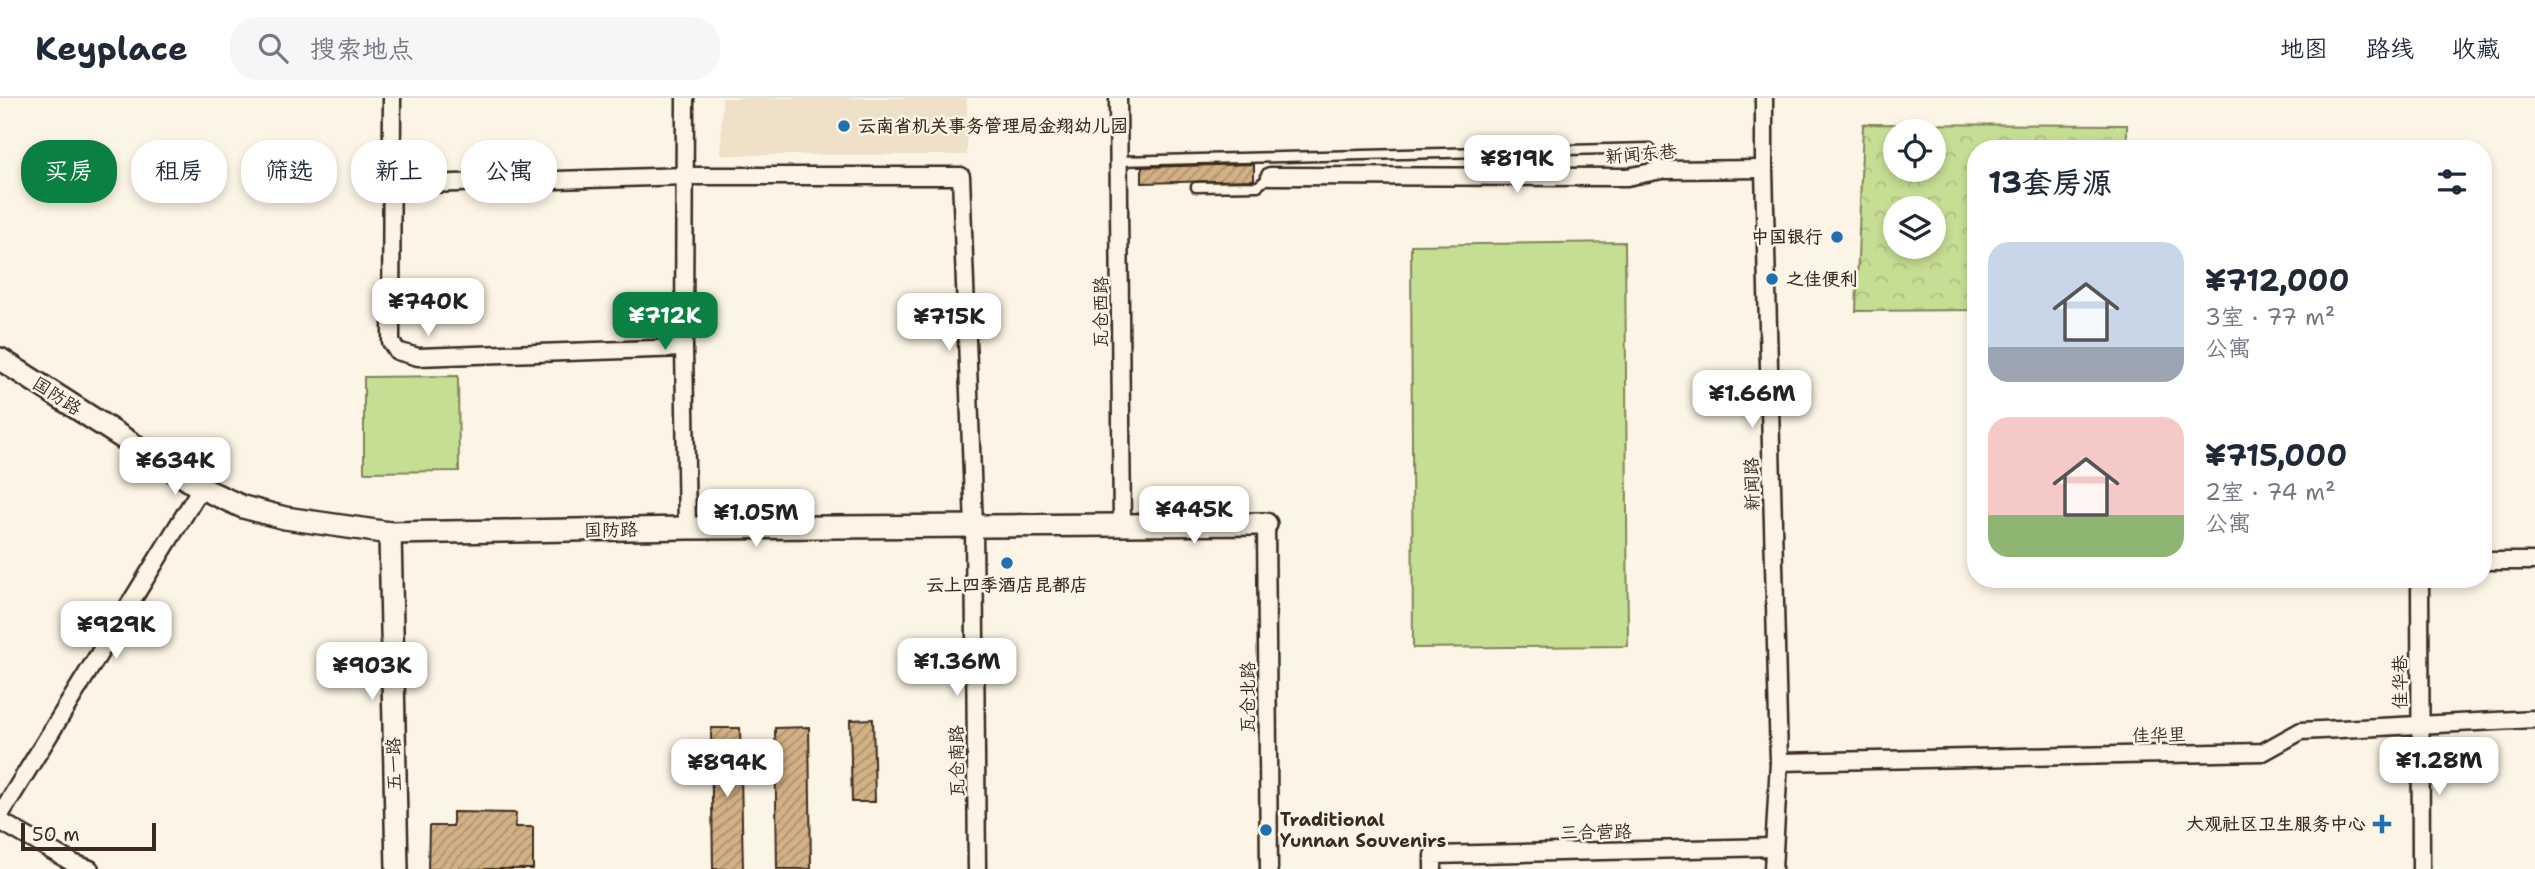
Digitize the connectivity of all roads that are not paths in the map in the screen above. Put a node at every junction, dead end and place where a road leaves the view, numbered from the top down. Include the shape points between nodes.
1 (392, 98) edge
2 (685, 98) edge
3 (1118, 98) edge
4 (1764, 98) edge
5 (392, 140) edge
6 (1119, 161) junction
7 (1764, 169) junction
8 (1662, 170) junction
9 (686, 176) junction
10 (1270, 177) joint
11 (447, 183) edge
12 (1196, 187) dead end
13 (391, 203) edge
14 (684, 348) junction
15 (0, 359) edge
16 (201, 488) junction
17 (1266, 524) joint
18 (1122, 526) junction
19 (974, 527) junction
20 (687, 528) junction
21 (390, 533) junction
22 (2492, 561) edge
23 (2535, 561) edge
24 (2420, 588) edge
25 (2535, 719) edge
26 (2420, 725) junction
27 (1779, 762) junction
28 (0, 815) edge
29 (0, 821) edge
30 (1774, 847) junction
31 (89, 869) edge
32 (397, 869) edge
33 (977, 869) edge
34 (1269, 869) edge
35 (1433, 869) edge
36 (1773, 869) edge
37 (2421, 869) edge

1 - 5 street
2 - 9 street
3 - 6 street, 瓦仓西路
4 - 7 street, 新闻路
6 - 8 lane via 1650,148
6 - 18 street, 瓦仓西路
7 - 8 street, 新闻东巷
7 - 27 street, 新闻路
8 - 10 street, 新闻东巷 via 1627,177
9 - 11 street
9 - 14 street
9 - 19 street, 瓦仓南路 via 961,176
10 - 12 lane via 1258,186
13 - 14 street via 391,342 397,351 418,357
14 - 20 street
15 - 16 street, 国防路
16 - 21 street, 国防路 via 243,507 285,518
16 - 28 street
17 - 18 street, 国防路
17 - 34 street, 瓦仓北路
18 - 19 street, 国防路
19 - 20 street, 国防路
19 - 33 street, 瓦仓南路
20 - 21 street, 国防路
21 - 32 street, 五一路
22 - 23 street
24 - 26 street, 佳华巷
25 - 26 street, 佳华里
26 - 27 street, 佳华里 via 2301,731 2263,752
26 - 37 street, 佳华巷
27 - 30 street, 新闻路
29 - 31 street
30 - 35 street, 三合营路 via 1433,855
30 - 36 street, 新闻路

